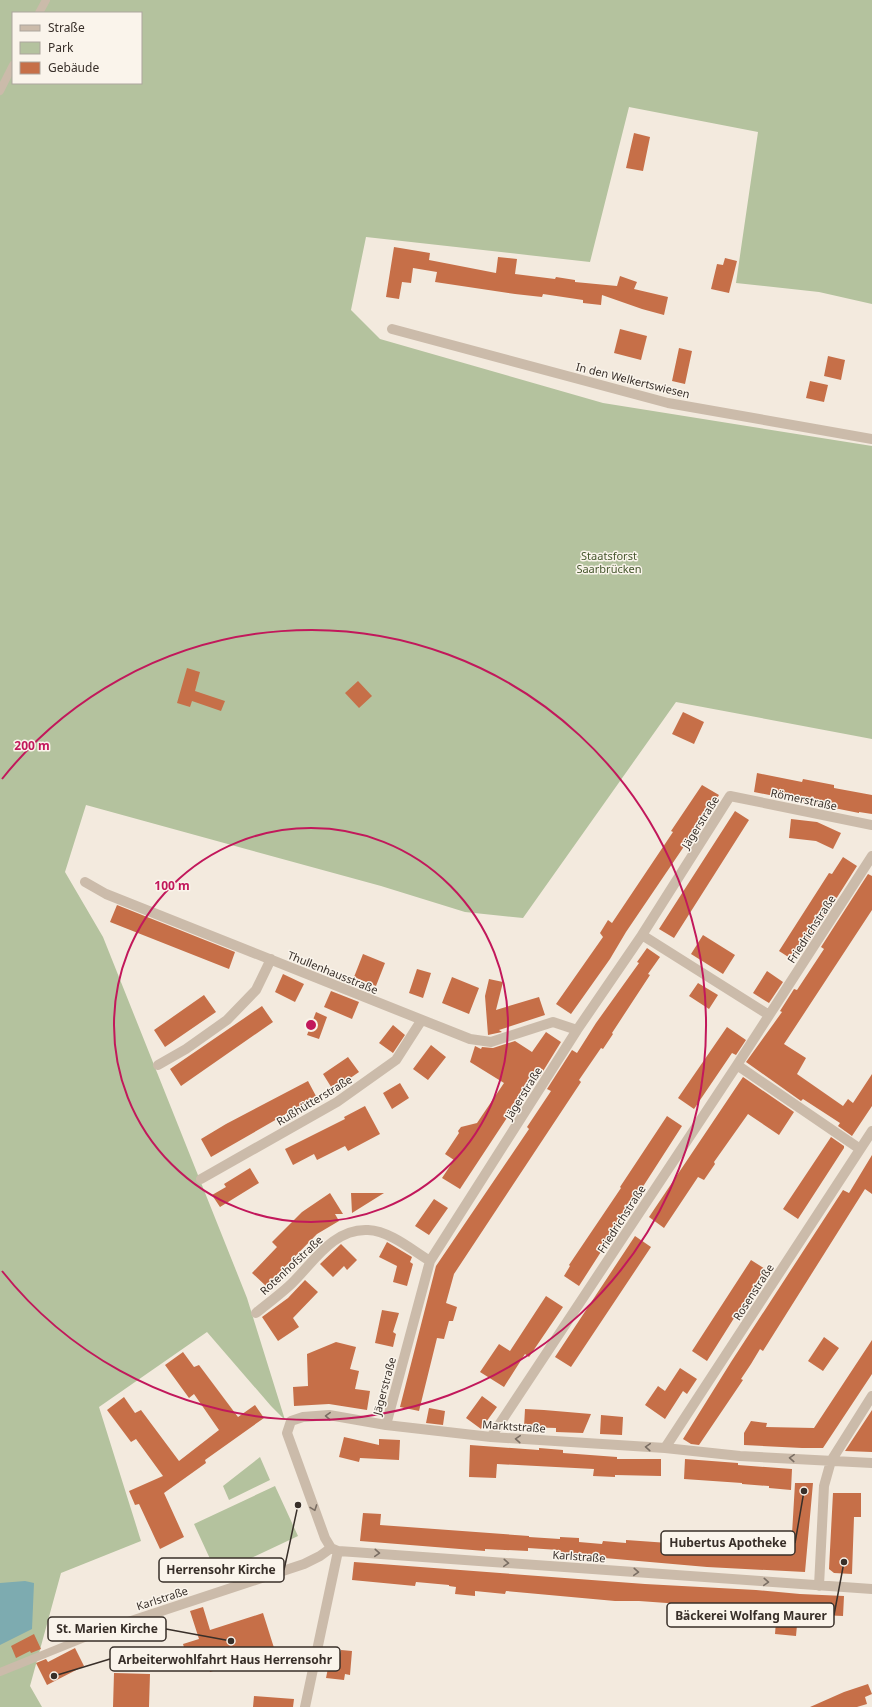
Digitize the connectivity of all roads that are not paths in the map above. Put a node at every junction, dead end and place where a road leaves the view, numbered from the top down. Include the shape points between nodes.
1 (46, 0) edge
2 (40, 12) edge
3 (12, 67) edge
4 (0, 91) edge
5 (392, 329) dead end
6 (872, 439) edge
7 (730, 796) joint
8 (872, 826) edge
9 (872, 856) edge
10 (85, 882) dead end
11 (642, 935) junction
12 (271, 959) junction
13 (770, 1015) junction
14 (421, 1021) junction
15 (576, 1030) junction
16 (737, 1065) junction
17 (158, 1066) dead end
18 (872, 1131) edge
19 (860, 1149) junction
20 (202, 1179) dead end
21 (430, 1261) junction
22 (256, 1313) dead end
23 (872, 1396) edge
24 (386, 1425) junction
25 (491, 1437) junction
26 (665, 1448) junction
27 (831, 1461) junction
28 (872, 1463) edge
29 (334, 1549) junction
30 (819, 1586) junction
31 (872, 1590) edge
32 (104, 1630) joint
33 (0, 1672) edge
34 (305, 1707) edge

1 - 2 lane
3 - 4 lane
5 - 6 street, In den Welkertswiesen via 668,403
7 - 8 street, Römerstraße
7 - 11 street, Jägerstraße
9 - 13 street, Friedrichstraße
10 - 12 street, Thullenhausstraße via 106,894
11 - 13 street
11 - 15 street, Jägerstraße
12 - 14 street, Thullenhausstraße
12 - 17 street via 256,990 227,1020
13 - 16 street, Friedrichstraße
14 - 15 street, Thullenhausstraße via 470,1039 491,1042 553,1022
14 - 20 street, Rußhütterstraße via 396,1060 338,1102
15 - 21 street, Jägerstraße
16 - 19 street
16 - 25 street, Friedrichstraße
18 - 19 street, Rosenstraße
19 - 26 street, Rosenstraße
21 - 22 street, Rotenhofstraße via 388,1236 369,1230 355,1230 328,1245 289,1286
21 - 24 street, Jägerstraße
23 - 27 street
24 - 25 street, Marktstraße
24 -> 29 street, Marktstraße via 329,1415 303,1417 291,1421 287,1433 325,1538
26 -> 25 street, Marktstraße
27 -> 26 street, Marktstraße via 740,1456
27 - 28 street, Marktstraße
27 - 30 street via 824,1486
29 -> 30 street, Karlstraße
29 - 32 street, Karlstraße via 304,1564
29 - 34 street
30 - 31 street, Karlstraße
32 - 33 lane

